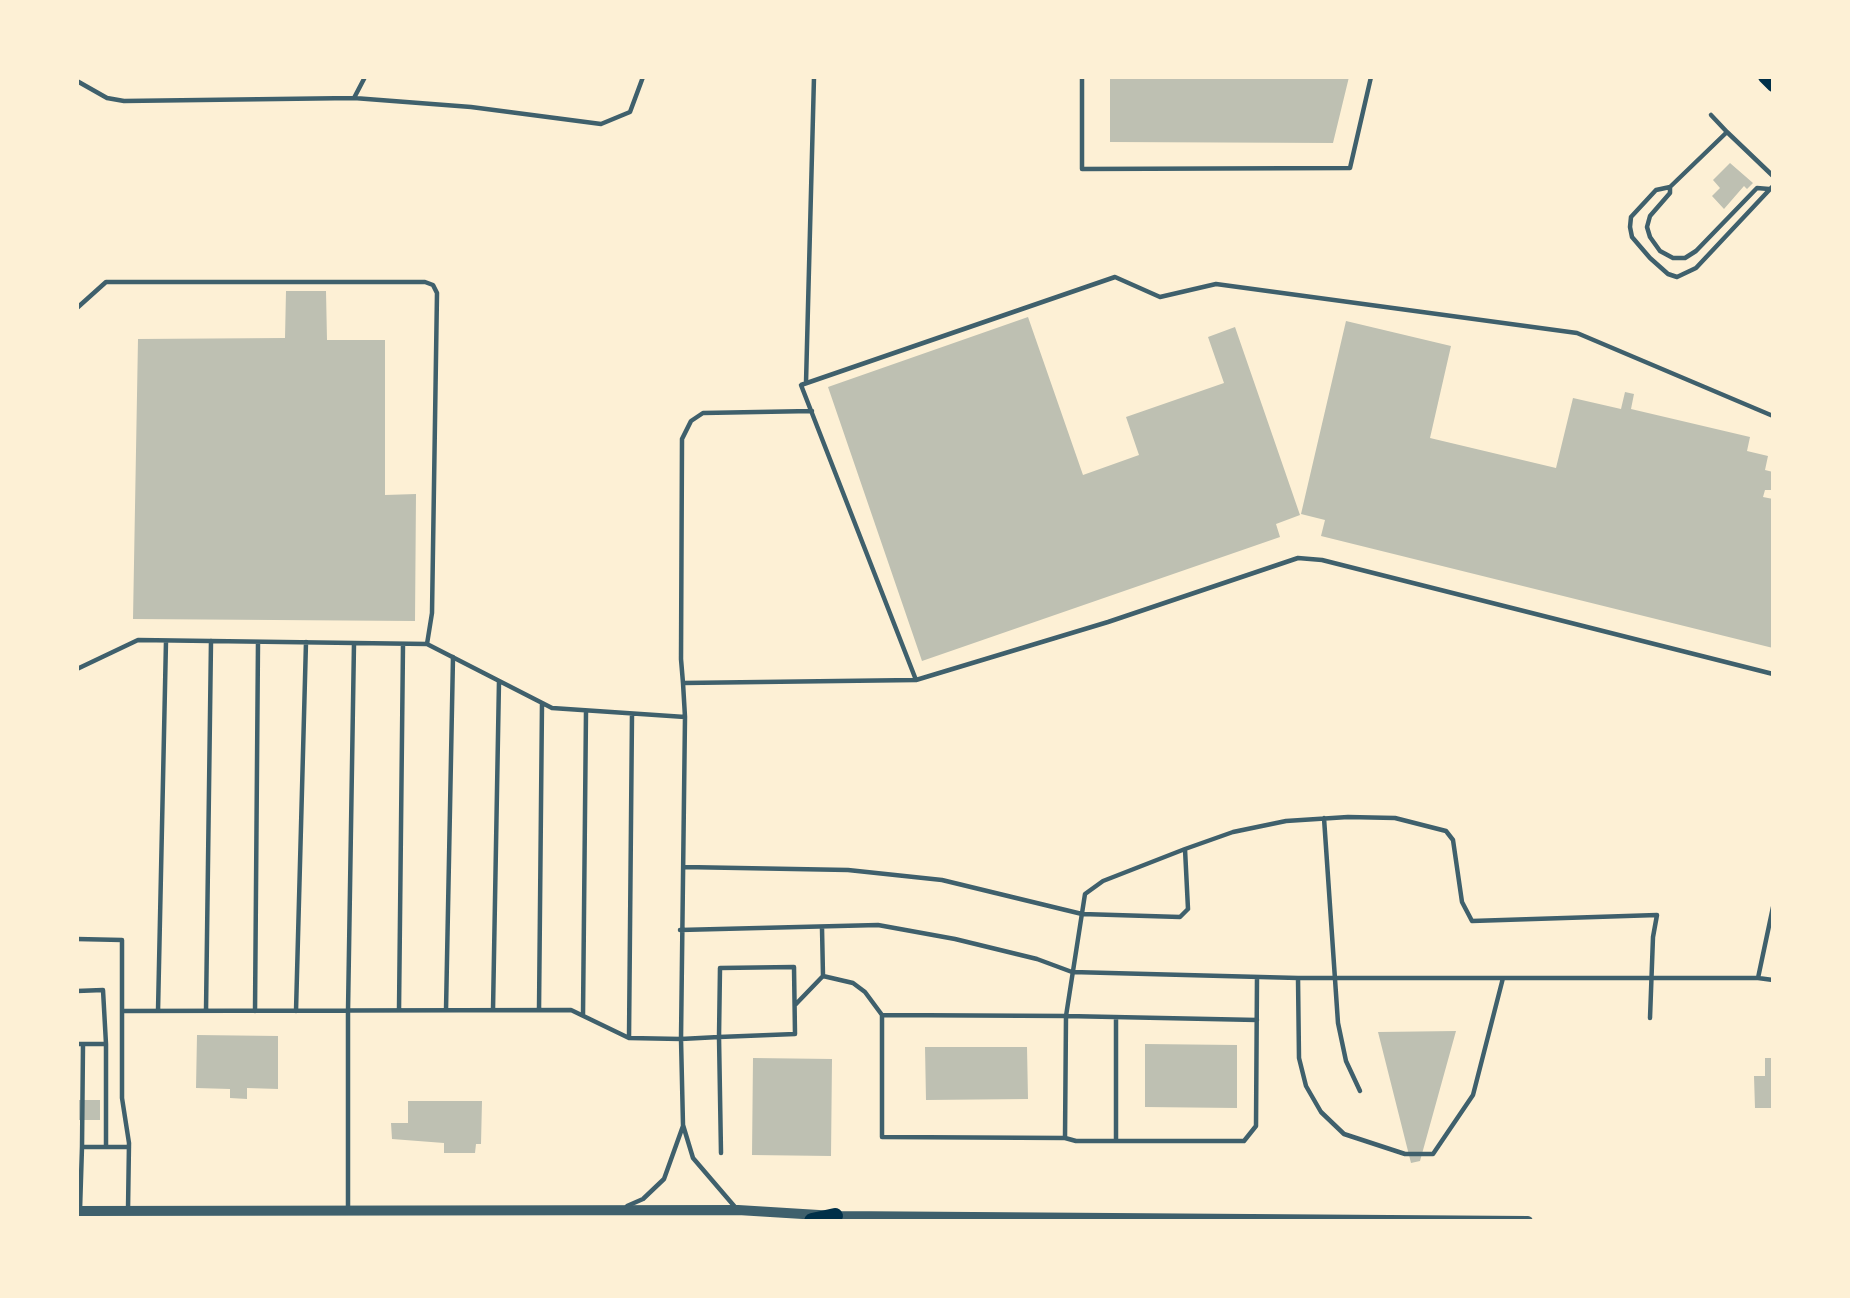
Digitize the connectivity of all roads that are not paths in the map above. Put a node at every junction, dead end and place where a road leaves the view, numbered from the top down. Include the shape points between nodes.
1 (365, 77) edge
2 (643, 77) edge
3 (814, 77) edge
4 (1082, 77) edge
5 (1371, 77) edge
6 (1764, 77) edge
7 (77, 81) edge
8 (1773, 86) edge
9 (354, 98) junction
10 (1711, 115) dead end
11 (1727, 132) junction
12 (1773, 162) edge
13 (1766, 169) junction
14 (1773, 176) edge
15 (1670, 187) junction
16 (1771, 188) edge
17 (77, 308) edge
18 (806, 383) junction
19 (812, 411) junction
20 (1773, 416) edge
21 (166, 641) junction
22 (211, 641) junction
23 (258, 642) junction
24 (306, 642) junction
25 (354, 643) junction
26 (403, 643) junction
27 (427, 644) junction
28 (453, 657) junction
29 (77, 669) edge
30 (1773, 674) edge
31 (916, 680) junction
32 (499, 681) junction
33 (684, 683) junction
34 (542, 703) junction
35 (586, 710) junction
36 (632, 714) junction
37 (685, 718) junction
38 (1324, 818) junction
39 (1185, 849) junction
40 (684, 867) junction
41 (1773, 907) edge
42 (1082, 914) junction
43 (822, 928) junction
44 (680, 930) junction
45 (77, 939) edge
46 (1072, 972) junction
47 (823, 976) junction
48 (1257, 977) junction
49 (1298, 978) junction
50 (1336, 978) junction
51 (1503, 978) junction
52 (1651, 978) junction
53 (1758, 978) junction
54 (1773, 980) edge
55 (77, 990) edge
56 (794, 1006) junction
57 (348, 1010) junction
58 (399, 1010) junction
59 (446, 1010) junction
60 (493, 1010) junction
61 (539, 1010) junction
62 (122, 1011) junction
63 (158, 1011) junction
64 (206, 1011) junction
65 (254, 1011) junction
66 (296, 1011) junction
67 (583, 1015) junction
68 (882, 1015) junction
69 (1066, 1016) junction
70 (1116, 1017) junction
71 (1650, 1018) dead end
72 (1257, 1020) junction
73 (719, 1037) junction
74 (629, 1038) junction
75 (681, 1039) junction
76 (80, 1044) edge
77 (106, 1044) junction
78 (1360, 1091) dead end
79 (683, 1125) junction
80 (1065, 1138) junction
81 (1116, 1141) junction
82 (82, 1147) junction
83 (106, 1147) junction
84 (129, 1147) junction
85 (721, 1153) dead end
86 (348, 1209) junction
87 (128, 1210) junction
88 (738, 1210) junction
89 (78, 1211) edge
90 (615, 1211) junction
91 (835, 1216) junction
92 (812, 1221) edge
93 (1528, 1221) edge

1 - 9 lane
2 - 9 lane via 630,112 601,124
3 - 18 lane
4 - 5 lane via 1082,169 1350,168
6 - 8 main road
7 - 9 lane via 107,98 124,101
10 - 11 lane
11 - 13 lane
11 - 15 lane
12 - 13 lane
13 - 14 lane
15 - 16 lane via 1647,227 1660,251 1673,258 1696,251 1757,188
15 - 16 lane via 1656,190 1631,217 1630,227 1632,237 1650,258 1677,276 1696,268
17 - 27 lane via 106,282 433,285 437,293 432,613
18 - 19 lane via 801,385
18 - 20 lane via 1115,277 1160,297 1216,284 1577,333
19 - 31 lane
19 - 33 lane via 703,413 691,421 682,439
21 - 22 lane
21 - 29 lane via 138,640
21 - 63 lane
22 - 23 lane
22 - 64 lane
23 - 24 lane
23 - 65 lane
24 - 25 lane
24 - 66 lane
25 - 26 lane
25 - 57 lane
26 - 27 lane
26 - 58 lane
27 - 28 lane
28 - 32 lane
28 - 59 lane
30 - 31 lane via 1322,560 1298,558
31 - 33 lane
32 - 34 lane
32 - 60 lane
33 - 37 lane
34 - 35 lane
34 - 61 lane
35 - 36 lane
35 - 67 lane
36 - 37 lane
36 - 74 lane
37 - 40 lane
38 - 39 lane via 1233,832
38 - 50 lane
38 - 52 lane via 1395,818 1446,831 1453,840 1462,902 1472,920 1657,915
39 - 42 lane via 1103,881 1086,894
39 - 42 lane via 1188,909 1180,917
40 - 42 lane via 848,870 942,880
40 - 44 lane
41 - 53 lane
42 - 46 lane
43 - 44 lane
43 - 46 lane via 878,925 1037,959
43 - 47 lane
44 - 75 lane
45 - 62 lane via 122,940
46 - 48 lane
46 - 69 lane
47 - 56 lane
47 - 68 lane via 853,983
48 - 49 lane
48 - 72 lane
49 - 50 lane
49 - 51 lane via 1299,1059 1306,1086 1321,1112 1344,1133 1405,1154 1433,1154 1473,1095
50 - 51 lane
50 - 78 lane via 1346,1061
51 - 52 lane
52 - 53 lane
52 - 71 lane
53 - 54 lane
55 - 77 lane via 103,990
56 - 73 lane via 795,1034
56 - 73 lane via 794,967 720,968
57 - 58 lane
57 - 66 lane
57 - 86 lane
58 - 59 lane
59 - 60 lane
60 - 61 lane
61 - 67 lane via 571,1010
62 - 63 lane
62 - 84 lane via 122,1098
63 - 64 lane
64 - 65 lane
65 - 66 lane
67 - 74 lane
68 - 69 lane
68 - 80 lane via 882,1137
69 - 70 lane
69 - 80 lane
70 - 72 lane
70 - 81 lane
72 - 81 lane via 1256,1126 1251,1135 1244,1141
73 - 75 lane
73 - 85 lane
74 - 75 lane
75 - 79 lane
76 - 77 lane
76 - 82 lane
77 - 83 lane
79 - 88 lane via 693,1158
79 - 90 lane via 664,1179 643,1199
80 - 81 lane
82 - 83 lane
82 - 89 lane
83 - 84 lane
84 - 87 lane
86 - 87 street
86 - 90 street
87 - 89 street
88 - 90 street
88 - 91 street
91 - 92 highway
91 - 93 street

